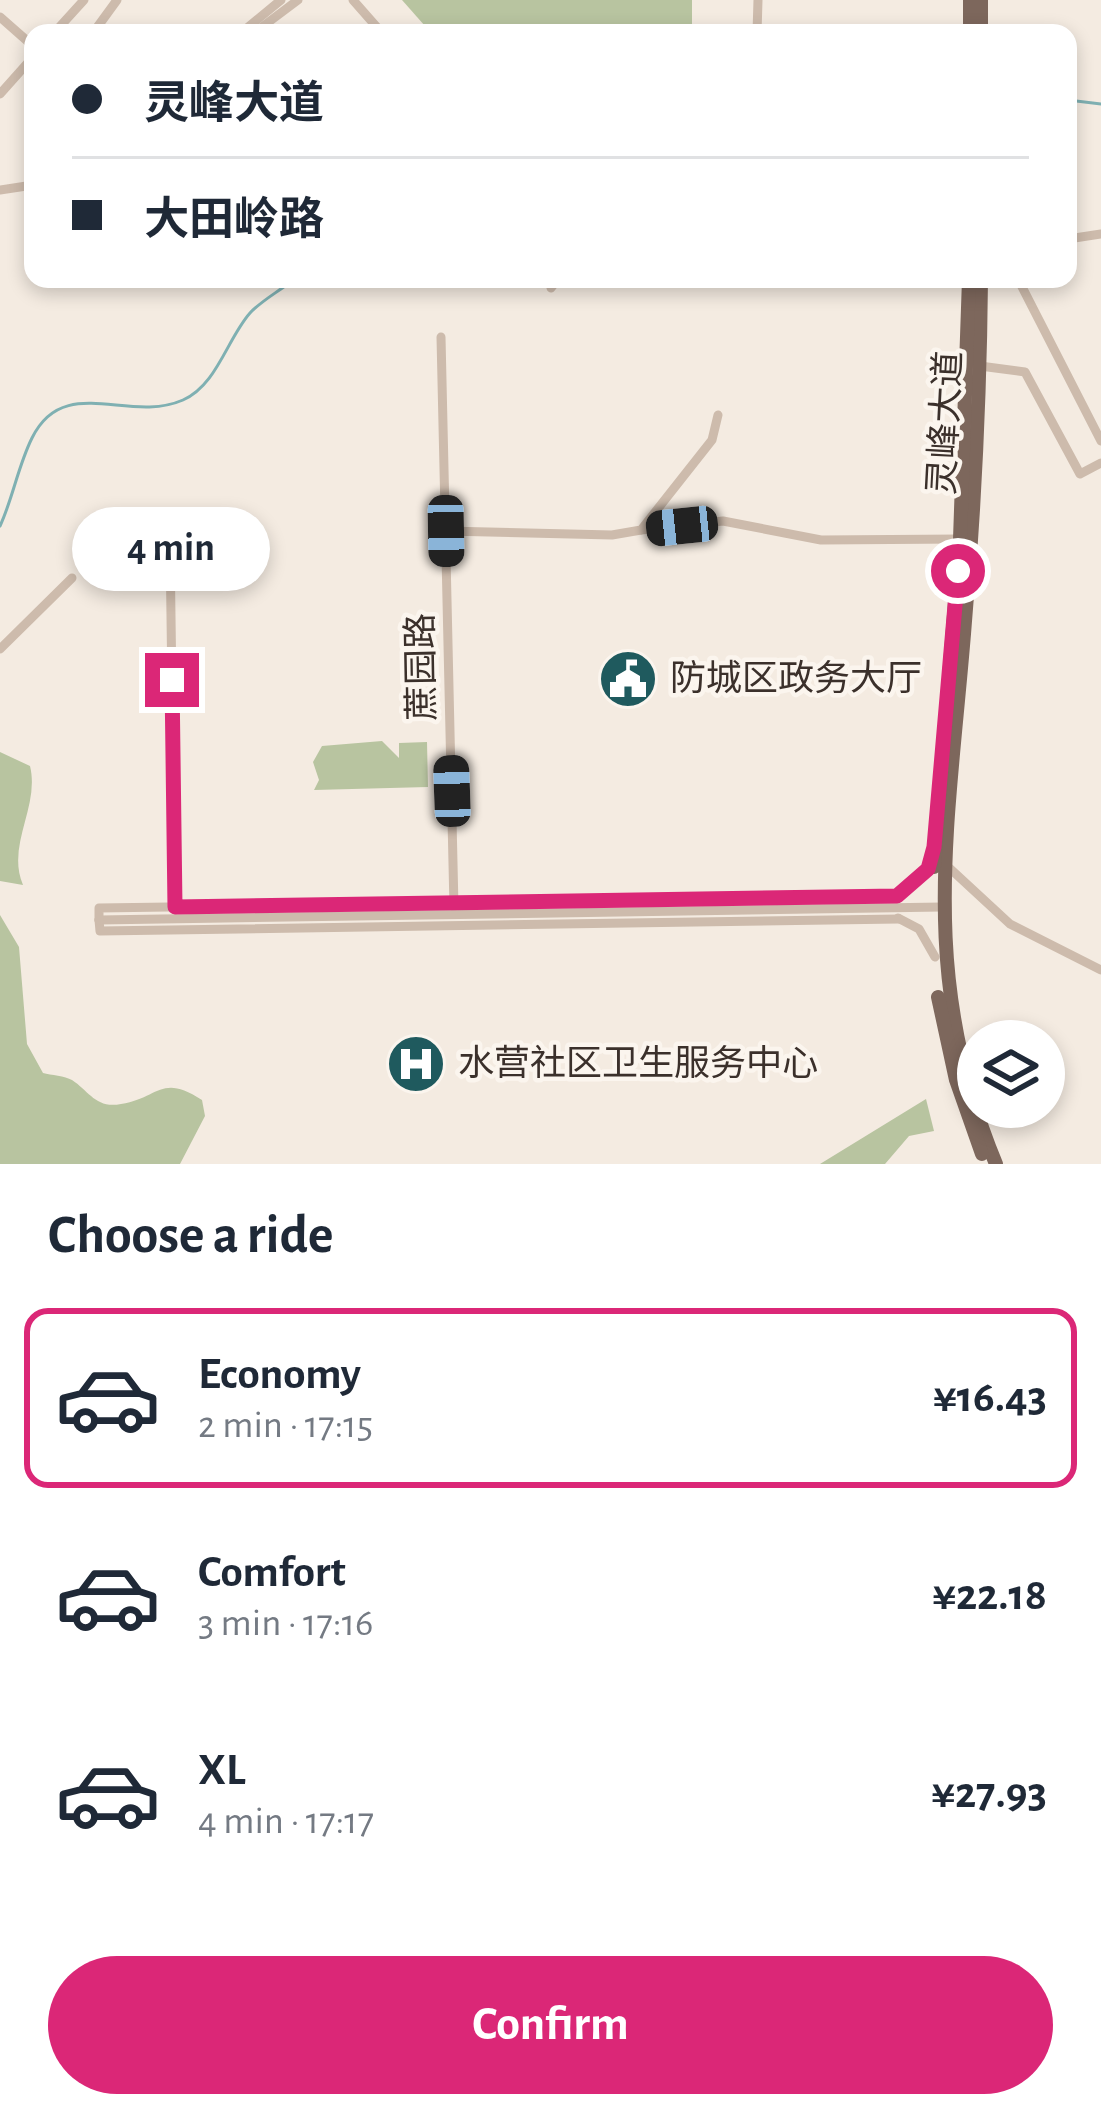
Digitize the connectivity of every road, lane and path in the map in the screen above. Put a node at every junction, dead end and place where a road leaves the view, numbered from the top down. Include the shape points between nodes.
1 (84, 0) edge
2 (117, 0) edge
3 (281, 0) edge
4 (298, 0) edge
5 (353, 0) edge
6 (0, 17) edge
7 (62, 24) edge
8 (99, 24) edge
9 (252, 24) edge
10 (266, 24) edge
11 (374, 24) edge
12 (24, 38) edge
13 (24, 67) edge
14 (0, 94) edge
15 (969, 288) edge
16 (981, 288) edge
17 (1023, 288) edge
18 (441, 337) dead end
19 (980, 366) junction
20 (718, 415) dead end
21 (1101, 441) edge
22 (1101, 463) edge
23 (641, 530) junction
24 (446, 531) junction
25 (960, 538) junction
26 (170, 543) dead end
27 (72, 578) dead end
28 (0, 649) edge
29 (951, 713) junction
30 (934, 847) junction
31 (943, 861) junction
32 (897, 896) junction
33 (938, 907) junction
34 (871, 908) junction
35 (454, 914) junction
36 (176, 918) junction
37 (899, 919) junction
38 (934, 957) junction
39 (1101, 970) edge
40 (987, 1164) edge
41 (996, 1164) edge

1 - 7 street
2 - 8 street
3 - 9 street
4 - 10 street
5 - 11 street
6 - 12 street
13 - 14 street
15 - 25 main road, 灵峰大道
16 - 19 main road, 灵峰大道
17 - 21 street
18 - 24 street, 蔗园路
19 - 22 street via 1024,372 1080,474
19 - 29 main road, 灵峰大道
20 - 23 street via 712,440
23 - 24 street
23 - 25 street via 723,521 820,540
24 - 35 street, 蔗园路
25 - 29 main road, 灵峰大道
26 - 36 street
27 - 28 street
29 - 30 main road
29 - 31 main road
30 - 32 street via 928,869
30 - 33 main road
31 - 33 main road
31 - 39 street via 1010,924
32 - 34 street
32 - 35 street
33 - 34 street
33 - 38 main road
33 - 41 main road via 952,1022
34 - 35 street
34 - 37 street
35 - 36 street
35 - 37 street
36 - 36 street via 100,931 99,908
37 - 38 street via 919,929
38 - 40 main road via 947,1048

